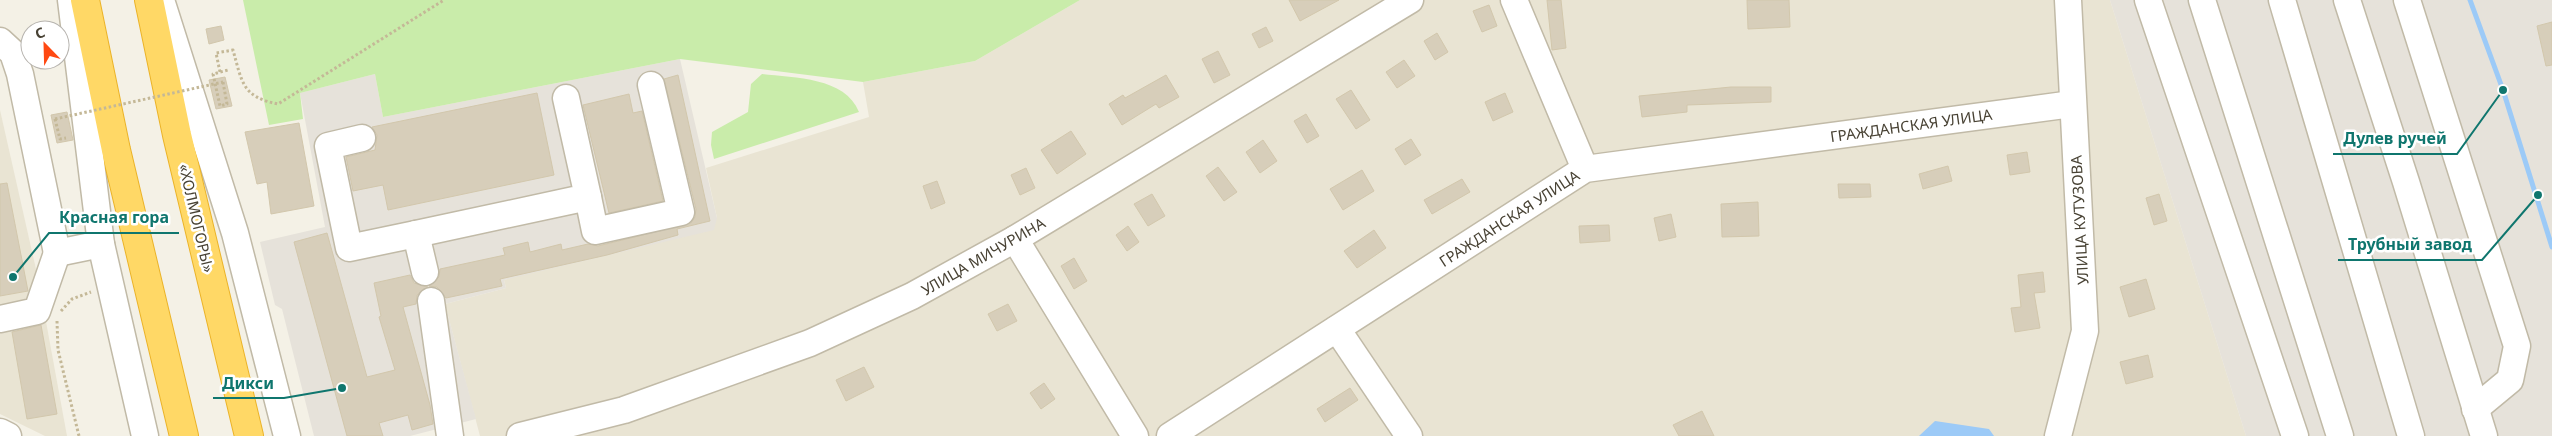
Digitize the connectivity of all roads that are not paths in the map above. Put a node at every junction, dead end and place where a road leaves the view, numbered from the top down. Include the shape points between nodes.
1 (71, 0) edge
2 (85, 0) edge
3 (149, 0) edge
4 (160, 0) edge
5 (1410, 0) edge
6 (1514, 0) edge
7 (2068, 0) edge
8 (2148, 0) edge
9 (2202, 0) edge
10 (2282, 0) edge
11 (2347, 0) edge
12 (2407, 0) edge
13 (0, 41) edge
14 (651, 85) dead end
15 (566, 98) dead end
16 (2072, 104) junction
17 (362, 138) dead end
18 (1585, 169) junction
19 (588, 197) junction
20 (416, 234) junction
21 (1015, 239) junction
22 (101, 244) junction
23 (57, 253) junction
24 (425, 272) dead end
25 (431, 301) dead end
26 (0, 319) edge
27 (1337, 329) junction
28 (2476, 410) junction
29 (0, 432) edge
30 (287, 432) edge
31 (8, 436) edge
32 (145, 436) edge
33 (184, 436) edge
34 (249, 436) edge
35 (450, 436) edge
36 (520, 436) edge
37 (1135, 436) edge
38 (1170, 436) edge
39 (1409, 436) edge
40 (2058, 436) edge
41 (2295, 436) edge
42 (2340, 436) edge
43 (2412, 436) edge
44 (2484, 436) edge

1 - 22 street
2 - 33 highway via 116,150
3 - 34 highway, «ХОЛМОГОРЫ»
4 - 30 street via 235,233
5 - 21 street, УЛИЦА МИЧУРИНА
6 - 18 street
7 - 16 street, УЛИЦА КУТУЗОВА
8 - 41 street
9 - 42 street
10 - 43 street
11 - 28 street
12 - 28 street via 2518,346 2510,380
13 - 23 street via 13,53 20,74
14 - 19 street via 681,212 595,231
15 - 19 street
16 - 18 street, ГРАЖДАНСКАЯ УЛИЦА
16 - 40 street, УЛИЦА КУТУЗОВА via 2085,331
17 - 20 street via 328,146 350,248
18 - 27 street, ГРАЖДАНСКАЯ УЛИЦА
19 - 20 street
20 - 24 street
21 - 36 street, УЛИЦА МИЧУРИНА via 912,296 810,343 624,410
21 - 37 street
22 - 23 street
22 - 32 street
23 - 26 street via 37,311
25 - 35 street
27 - 38 street, ГРАЖДАНСКАЯ УЛИЦА
27 - 39 street
28 - 44 street
29 - 31 street

